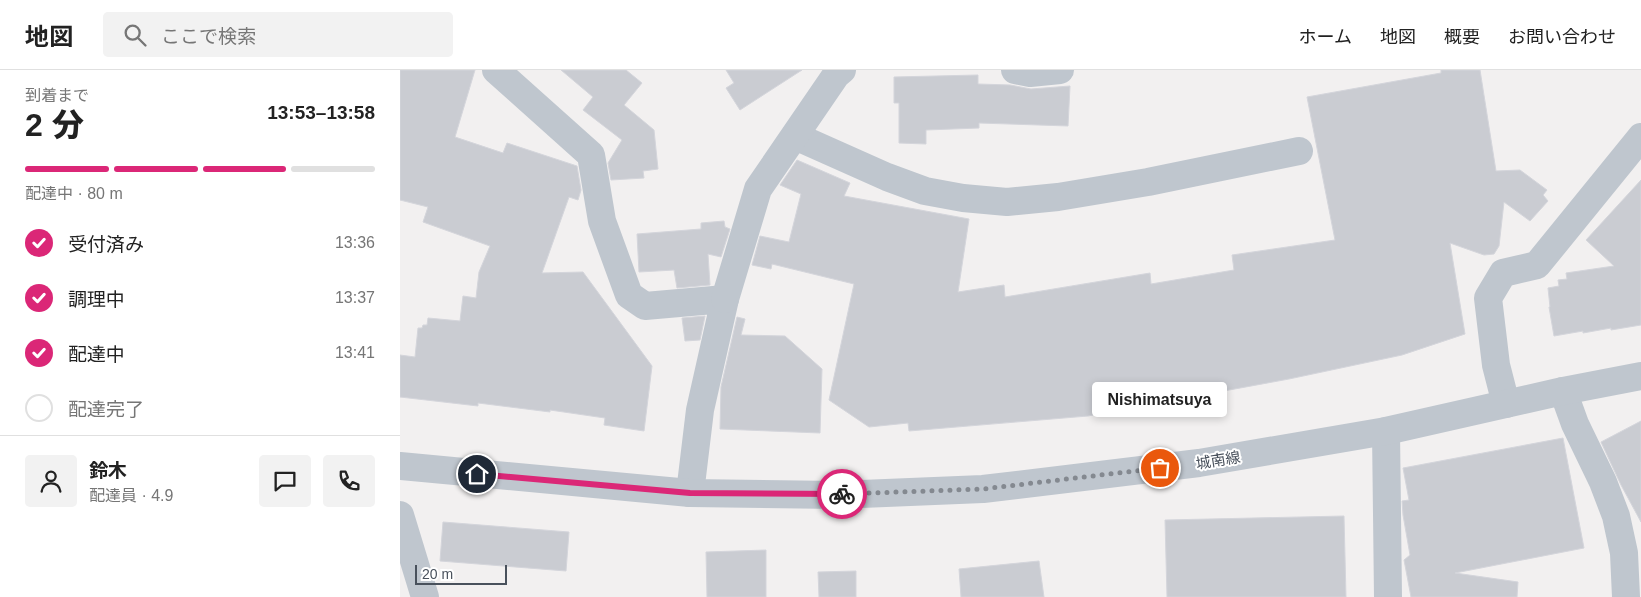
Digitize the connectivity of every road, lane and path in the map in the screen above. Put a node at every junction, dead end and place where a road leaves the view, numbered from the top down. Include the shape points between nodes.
1 (496, 70) edge
2 (842, 70) edge
3 (1014, 70) edge
4 (1060, 70) edge
5 (795, 136) junction
6 (1641, 137) edge
7 (1299, 151) dead end
8 (725, 299) junction
9 (1641, 376) edge
10 (1562, 391) junction
11 (1506, 404) junction
12 (1386, 430) junction
13 (400, 466) edge
14 (690, 493) junction
15 (400, 515) edge
16 (425, 597) edge
17 (1388, 597) edge
18 (1626, 597) edge

1 - 8 street via 591,155 602,220 629,295 645,306
2 - 5 street
3 - 4 street via 1030,73
5 - 7 street via 925,191 1006,202 1148,182
5 - 8 street via 758,189
6 - 11 street via 1537,265 1503,273 1488,298 1496,366
8 - 14 street via 700,410
9 - 10 street, 城南線
10 - 11 street, 城南線
10 - 18 street via 1616,516 1624,554
11 - 12 street, 城南線
12 - 14 street, 城南線 via 1199,463 983,489 837,494
12 - 17 street
13 - 14 street, 城南線
15 - 16 street

